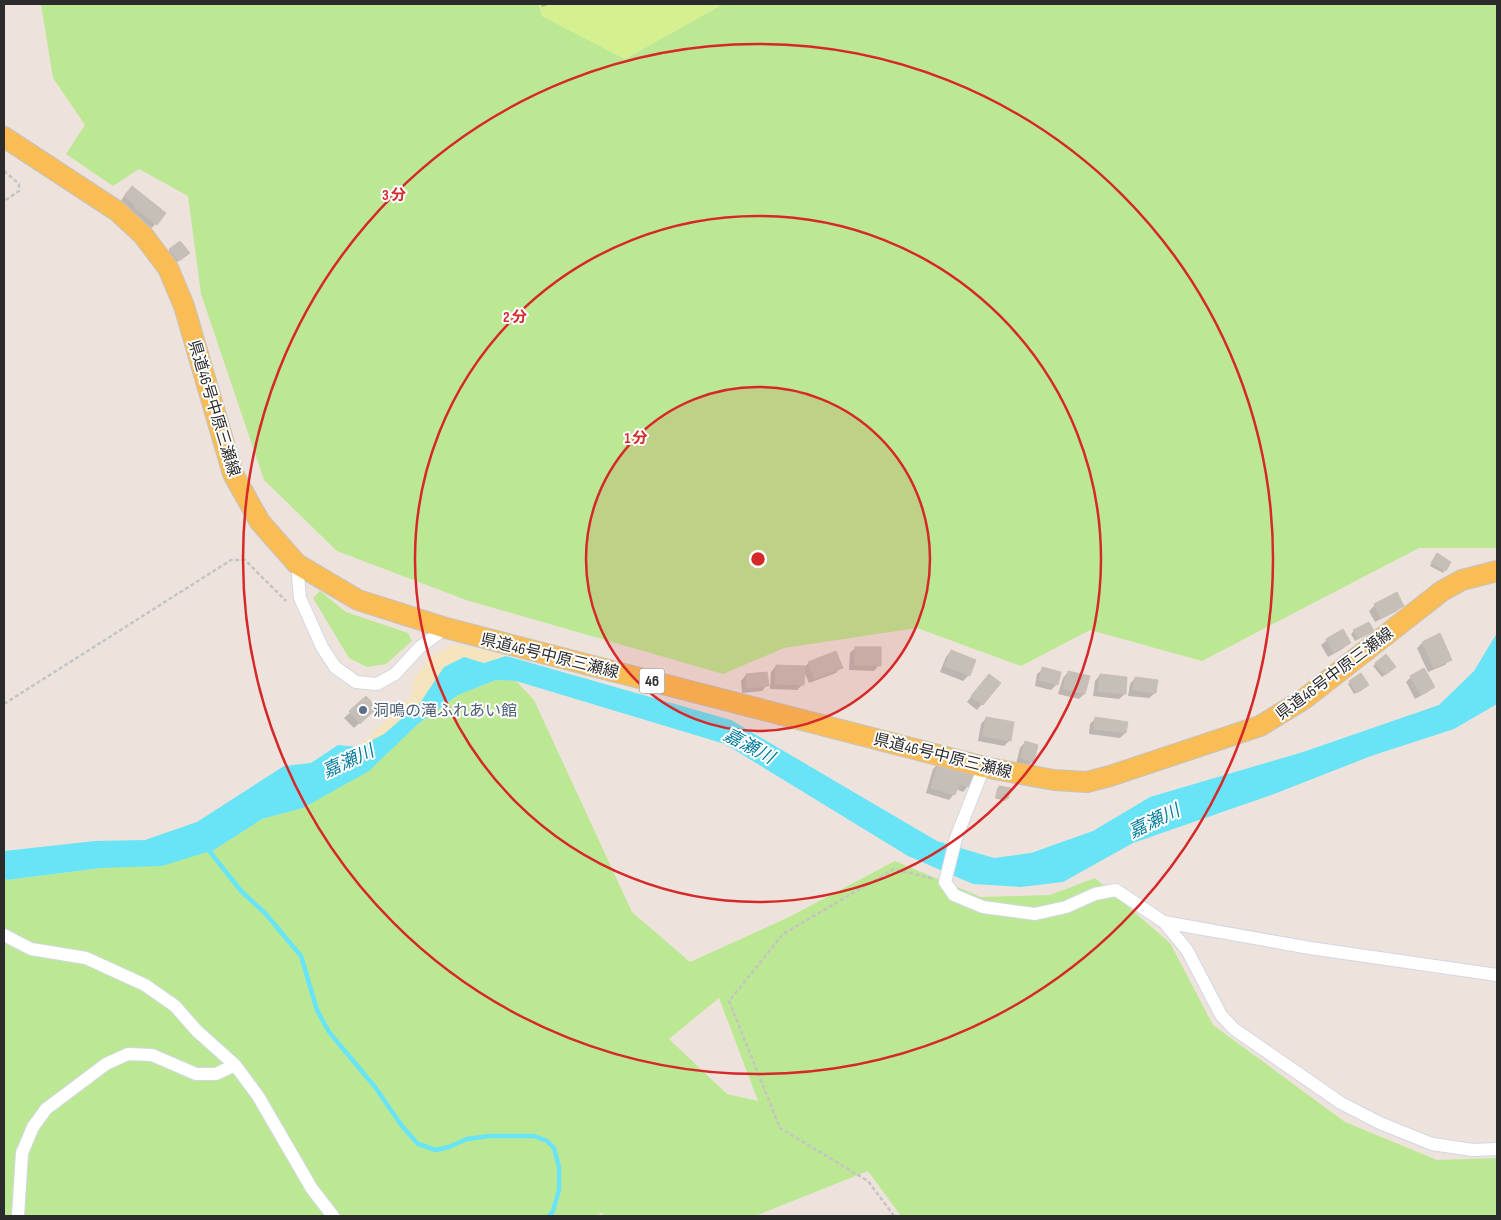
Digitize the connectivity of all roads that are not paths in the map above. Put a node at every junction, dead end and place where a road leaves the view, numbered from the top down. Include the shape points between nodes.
1 (4, 137) edge
2 (297, 564) junction
3 (1497, 571) edge
4 (446, 628) junction
5 (984, 767) junction
6 (1164, 922) junction
7 (4, 935) edge
8 (1497, 975) edge
9 (235, 1066) junction
10 (1497, 1148) edge
11 (18, 1216) edge
12 (334, 1216) edge

1 - 2 main road, 県道46号中原三瀬線 / 46 via 117,211 144,235 168,268 184,306 233,474 260,522
2 - 4 main road, 県道46号中原三瀬線 / 46 via 358,600
2 - 4 street via 300,598 322,647 335,667 356,682 377,684 395,674 420,647
3 - 5 main road, 県道46号中原三瀬線 / 46 via 1462,580 1442,591 1304,698 1260,726 1087,782 1054,780
4 - 5 main road, 県道46号中原三瀬線 / 46
5 - 6 street via 956,838 945,882 954,895 983,907 1035,914 1116,890
6 - 8 street via 1310,948
6 - 10 street via 1187,950 1221,1015 1234,1029 1341,1103 1432,1144 1473,1150
7 - 9 street via 31,949 86,958 145,984 174,1006
9 - 11 street via 216,1074 196,1074 152,1055 128,1054 106,1064 46,1109 32,1127 22,1153
9 - 12 street via 258,1096 312,1189

